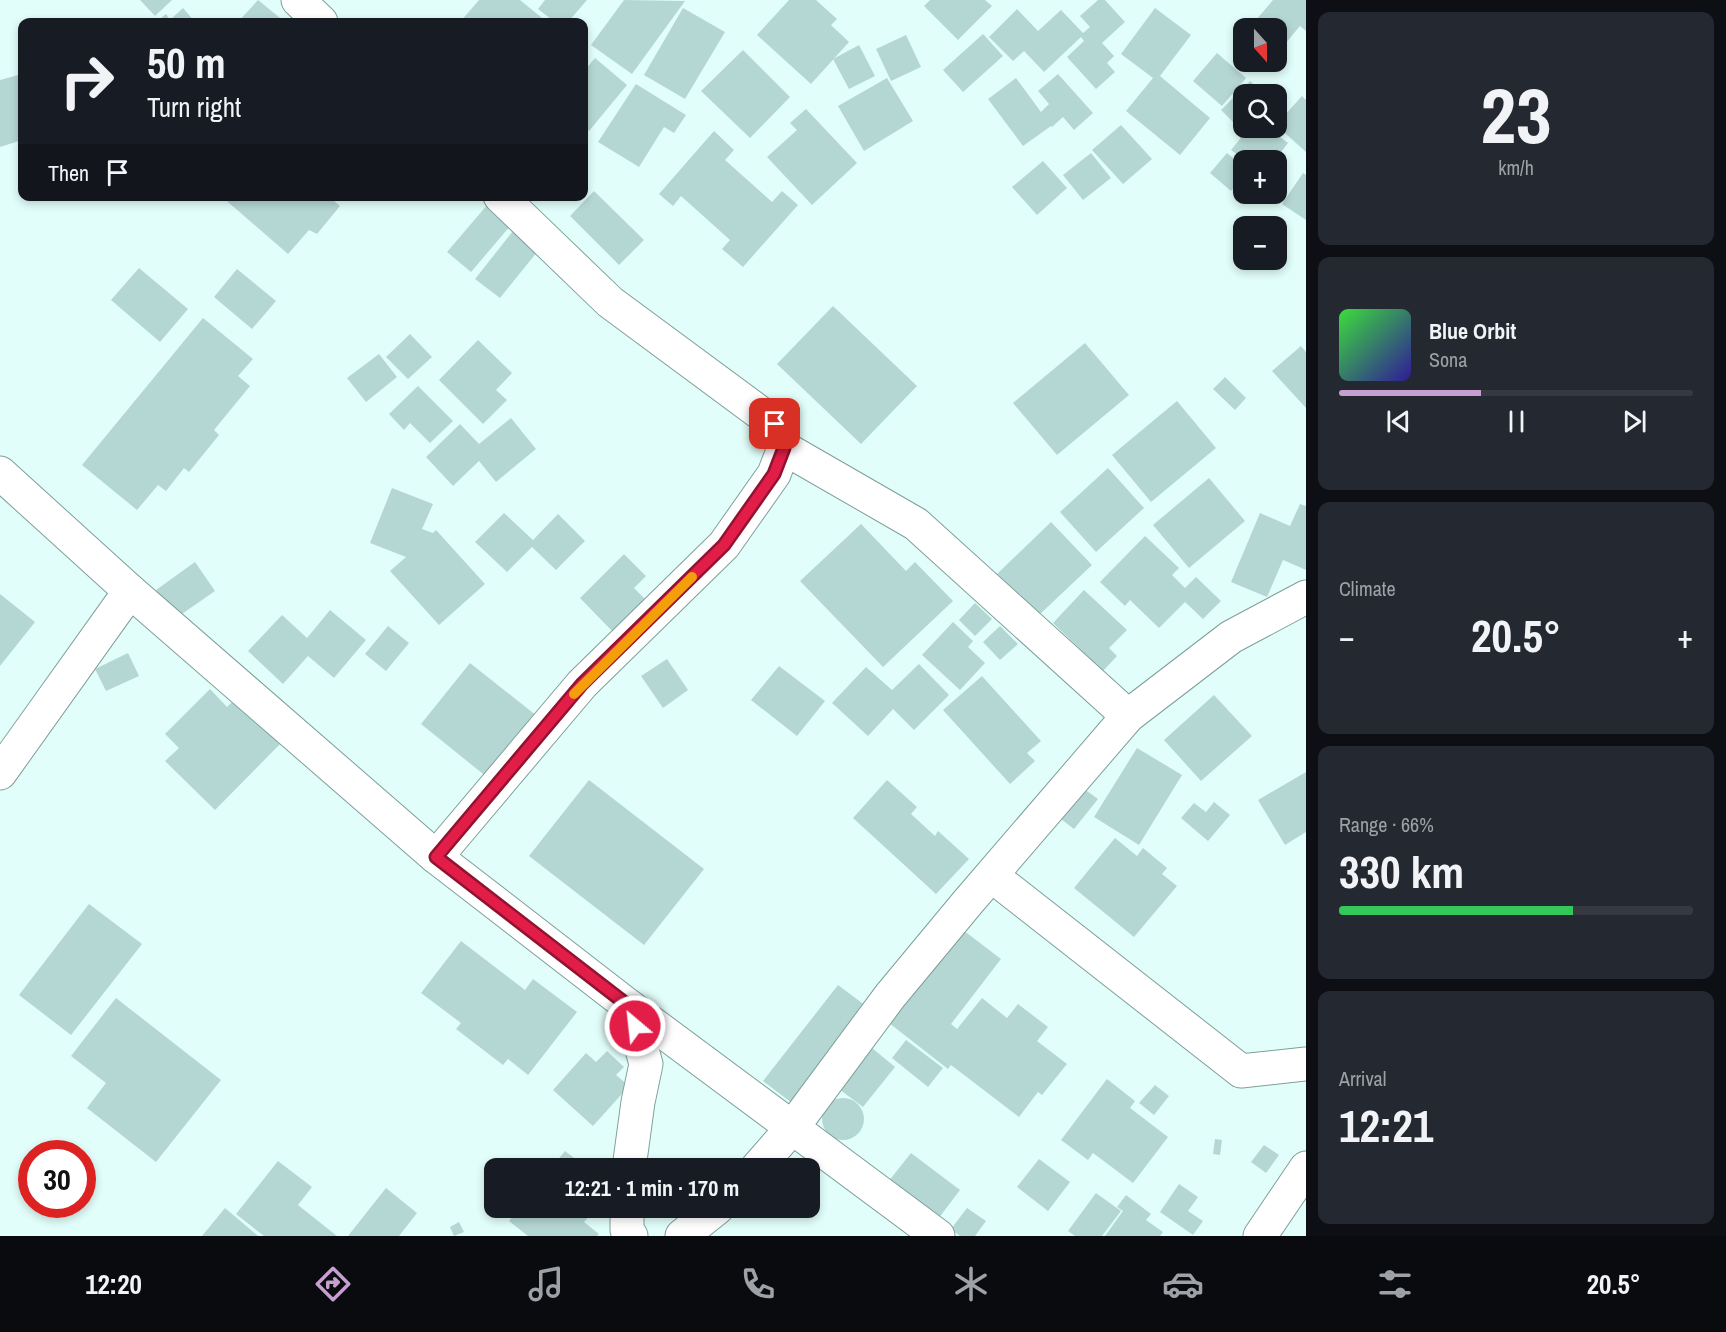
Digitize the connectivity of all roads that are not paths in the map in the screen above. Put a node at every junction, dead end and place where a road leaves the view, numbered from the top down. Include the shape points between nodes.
1 (298, 0) edge
2 (317, 18) edge
3 (505, 201) edge
4 (784, 448) junction
5 (0, 473) edge
6 (130, 591) junction
7 (1306, 597) edge
8 (1128, 717) junction
9 (0, 773) edge
10 (436, 857) junction
11 (992, 876) junction
12 (630, 1007) junction
13 (1306, 1064) edge
14 (792, 1128) junction
15 (630, 1158) edge
16 (766, 1158) edge
17 (1306, 1168) edge
18 (627, 1218) edge
19 (704, 1218) edge
20 (631, 1236) edge
21 (682, 1236) edge
22 (938, 1236) edge
23 (1260, 1236) edge

1 - 2 street
3 - 4 street via 610,302 775,424
4 - 8 street via 916,524
4 - 10 street via 774,474 724,545 582,684
5 - 6 street
6 - 9 street
6 - 10 street
7 - 8 street via 1232,637
8 - 11 street
10 - 12 street
11 - 13 street via 1241,1071
11 - 14 street via 890,996
12 - 14 street
12 - 15 street via 646,1064
14 - 16 street
14 - 22 street
17 - 23 street
18 - 20 street
19 - 21 street

